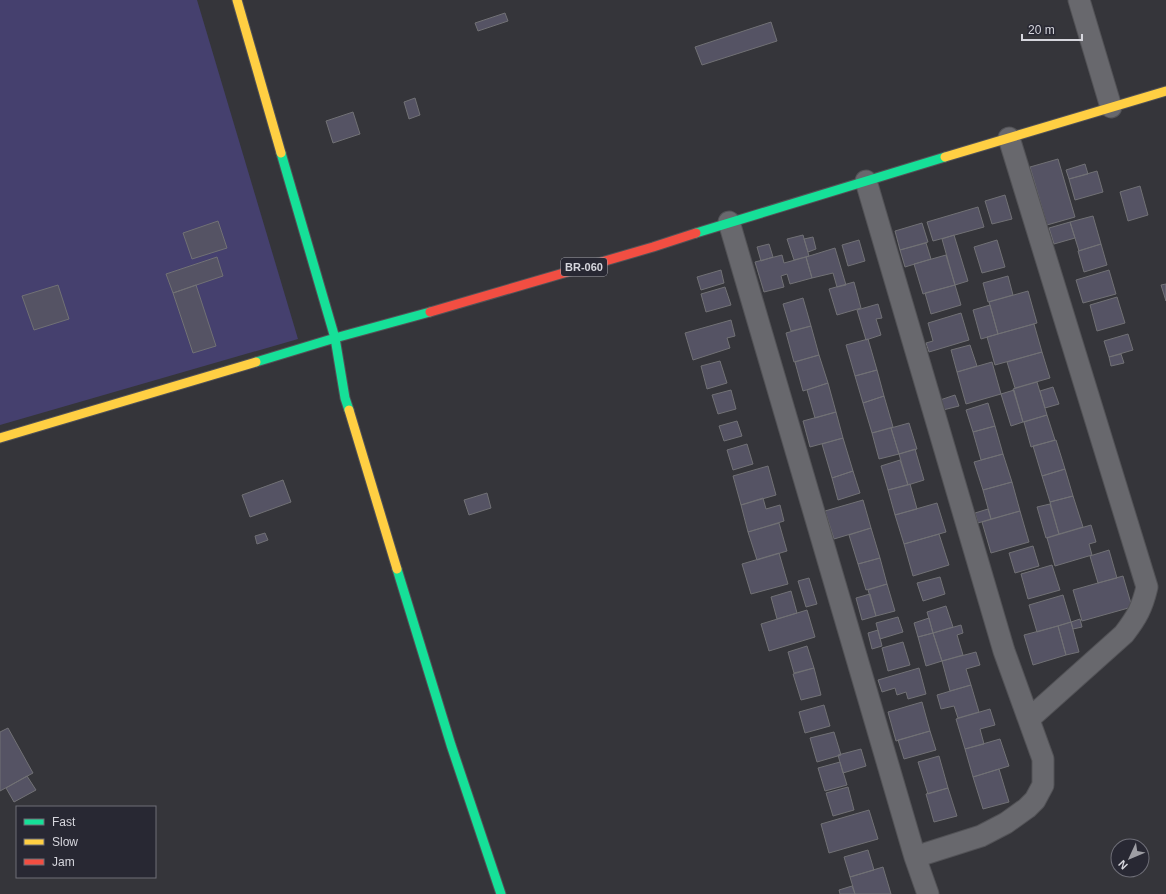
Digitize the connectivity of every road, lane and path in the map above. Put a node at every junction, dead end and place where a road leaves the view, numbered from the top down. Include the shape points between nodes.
1 (237, 0) edge
2 (1079, 0) edge
3 (1166, 90) edge
4 (1111, 107) junction
5 (1009, 138) junction
6 (866, 182) junction
7 (729, 222) junction
8 (335, 338) junction
9 (0, 438) edge
10 (1029, 719) junction
11 (915, 857) junction
12 (500, 894) edge
13 (928, 894) edge

1 - 8 main road
2 - 4 street
3 - 4 main road, BR-060
4 - 5 main road, BR-060
5 - 6 main road, BR-060
5 - 10 street via 1147,586 1144,602 1124,634
6 - 7 main road, BR-060
6 - 10 street via 1004,651
7 - 8 main road, BR-060 via 654,247
7 - 11 street
8 - 9 main road, BR-060
8 - 12 main road via 345,398 451,745
10 - 11 street via 1043,759 1043,785 1035,800 1006,823 981,836
11 - 13 street

